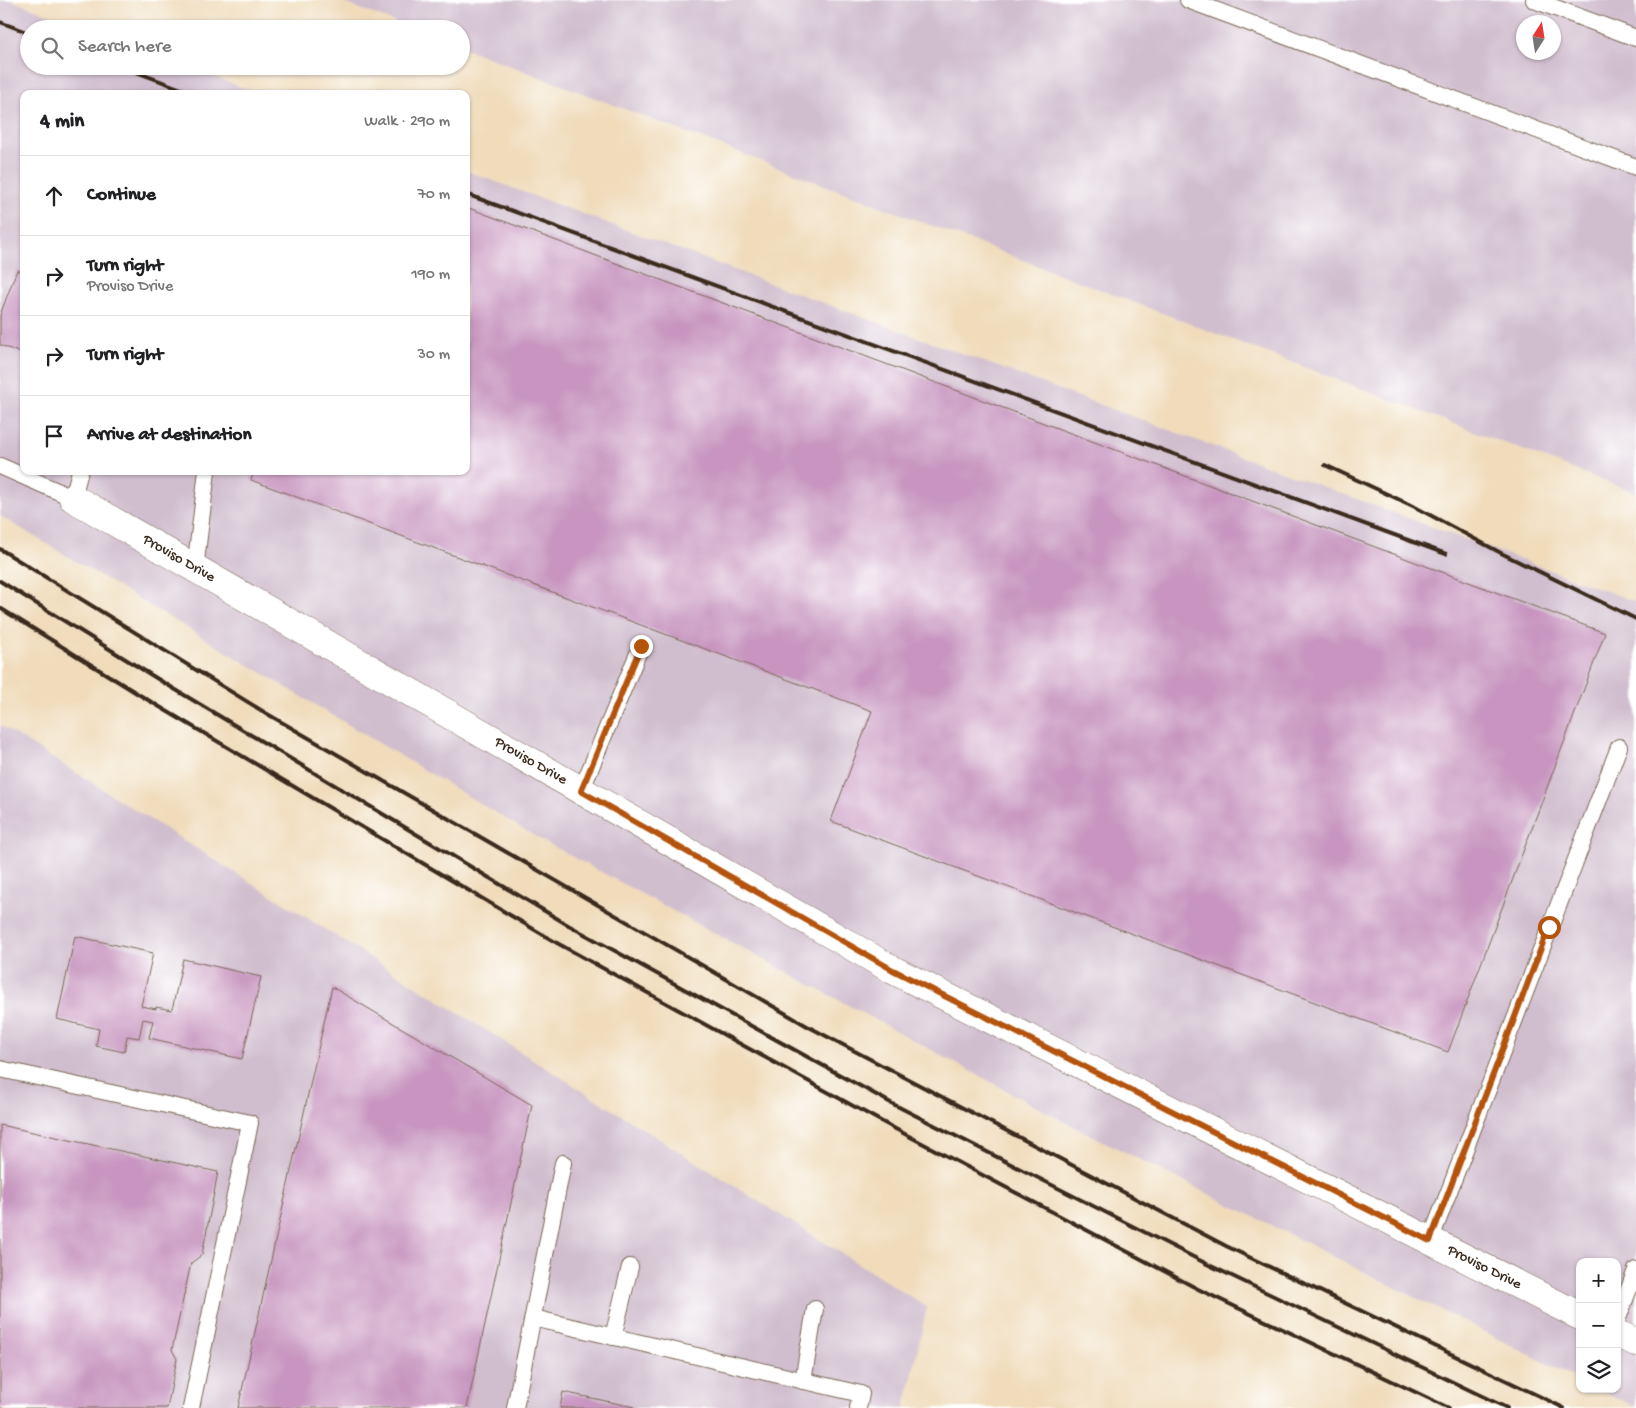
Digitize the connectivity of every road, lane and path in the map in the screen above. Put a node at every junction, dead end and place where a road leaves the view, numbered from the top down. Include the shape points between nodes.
1 (1188, 0) edge
2 (1534, 0) edge
3 (1636, 38) edge
4 (1636, 167) edge
5 (0, 466) edge
6 (20, 475) edge
7 (21, 475) edge
8 (79, 475) edge
9 (207, 475) edge
10 (74, 498) junction
11 (195, 569) junction
12 (641, 646) dead end
13 (1619, 747) dead end
14 (581, 791) junction
15 (0, 1069) edge
16 (562, 1163) dead end
17 (1430, 1241) junction
18 (630, 1267) dead end
19 (1636, 1270) edge
20 (815, 1309) dead end
21 (1621, 1309) edge
22 (1576, 1314) edge
23 (533, 1318) junction
24 (1621, 1336) edge
25 (613, 1337) junction
26 (1636, 1342) edge
27 (803, 1381) junction
28 (191, 1408) edge
29 (515, 1408) edge
30 (858, 1408) edge

1 - 4 lane
2 - 3 lane
5 - 6 lane
7 - 10 lane
8 - 10 lane
9 - 11 lane
10 - 11 street, Proviso Drive
11 - 14 street, Proviso Drive
12 - 14 lane
13 - 17 lane
14 - 17 street, Proviso Drive via 893,970
15 - 28 lane via 250,1123
16 - 23 lane
17 - 22 street, Proviso Drive
18 - 25 lane
19 - 21 lane
20 - 27 lane
23 - 25 lane
23 - 29 lane
24 - 26 street
25 - 27 lane
27 - 30 lane via 861,1394

